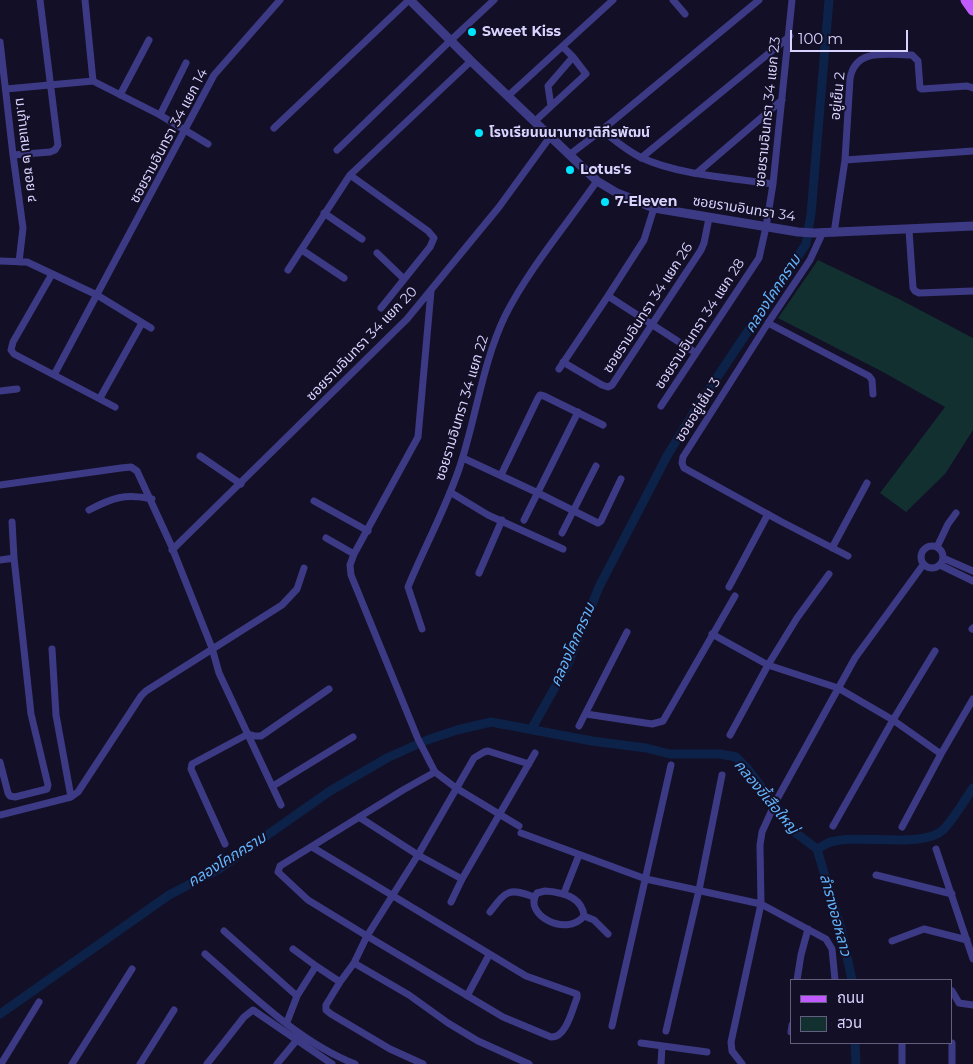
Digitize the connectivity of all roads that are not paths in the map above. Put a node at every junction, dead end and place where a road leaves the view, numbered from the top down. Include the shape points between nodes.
1 (40, 0) edge
2 (85, 0) edge
3 (280, 0) edge
4 (409, 0) edge
5 (494, 0) edge
6 (613, 0) edge
7 (673, 0) edge
8 (760, 0) edge
9 (792, 0) edge
10 (966, 0) edge
11 (973, 10) edge
12 (685, 14) dead end
13 (790, 36) junction
14 (149, 40) dead end
15 (450, 40) junction
16 (0, 42) edge
17 (563, 47) junction
18 (573, 57) junction
19 (471, 61) junction
20 (186, 63) dead end
21 (93, 81) junction
22 (51, 84) junction
23 (973, 88) edge
24 (6, 89) junction
25 (120, 95) junction
26 (508, 96) junction
27 (782, 100) junction
28 (551, 106) junction
29 (160, 116) junction
30 (534, 122) junction
31 (274, 128) dead end
32 (602, 130) junction
33 (185, 131) junction
34 (550, 137) junction
35 (208, 144) dead end
36 (337, 150) dead end
37 (973, 151) edge
38 (13, 155) junction
39 (569, 155) junction
40 (641, 158) junction
41 (845, 160) junction
42 (697, 173) junction
43 (350, 175) junction
44 (597, 181) junction
45 (773, 184) junction
46 (654, 208) junction
47 (324, 213) junction
48 (709, 218) junction
49 (973, 226) edge
50 (766, 227) junction
51 (909, 230) junction
52 (818, 234) junction
53 (834, 234) junction
54 (362, 239) dead end
55 (302, 250) junction
56 (376, 253) dead end
57 (0, 261) edge
58 (19, 262) junction
59 (288, 270) dead end
60 (52, 274) junction
61 (344, 278) dead end
62 (404, 279) junction
63 (431, 291) junction
64 (973, 291) edge
65 (97, 295) junction
66 (608, 296) junction
67 (381, 308) dead end
68 (142, 323) junction
69 (768, 323) junction
70 (652, 324) junction
71 (151, 328) dead end
72 (696, 353) junction
73 (563, 362) junction
74 (559, 369) dead end
75 (54, 375) junction
76 (17, 389) dead end
77 (0, 391) edge
78 (873, 394) dead end
79 (100, 398) junction
80 (661, 406) dead end
81 (114, 407) dead end
82 (578, 412) junction
83 (603, 425) dead end
84 (200, 456) dead end
85 (462, 458) junction
86 (596, 466) dead end
87 (501, 475) junction
88 (621, 479) dead end
89 (867, 482) dead end
90 (241, 484) junction
91 (0, 486) edge
92 (450, 492) junction
93 (538, 493) junction
94 (152, 499) junction
95 (314, 501) dead end
96 (89, 510) dead end
97 (574, 512) junction
98 (956, 513) dead end
99 (768, 514) junction
100 (502, 520) junction
101 (524, 520) dead end
102 (12, 522) dead end
103 (368, 531) junction
104 (562, 534) dead end
105 (326, 538) dead end
106 (937, 547) junction
107 (832, 548) junction
108 (563, 549) dead end
109 (172, 550) junction
110 (354, 554) junction
111 (848, 556) dead end
112 (14, 558) junction
113 (0, 560) edge
114 (941, 562) junction
115 (924, 565) junction
116 (304, 568) dead end
117 (973, 571) edge
118 (479, 573) dead end
119 (829, 574) dead end
120 (973, 581) edge
121 (729, 588) dead end
122 (735, 596) dead end
123 (422, 629) dead end
124 (627, 632) dead end
125 (712, 634) junction
126 (212, 648) junction
127 (52, 649) dead end
128 (935, 651) dead end
129 (768, 664) junction
130 (838, 688) junction
131 (329, 689) dead end
132 (973, 699) edge
133 (586, 714) junction
134 (893, 720) junction
135 (579, 726) dead end
136 (248, 734) junction
137 (730, 735) dead end
138 (353, 736) dead end
139 (536, 753) dead end
140 (941, 754) junction
141 (0, 762) edge
142 (529, 764) junction
143 (671, 765) dead end
144 (435, 772) junction
145 (722, 775) dead end
146 (272, 786) junction
147 (456, 788) junction
148 (72, 797) junction
149 (281, 804) dead end
150 (500, 814) junction
151 (0, 815) edge
152 (359, 817) junction
153 (833, 826) dead end
154 (902, 827) dead end
155 (225, 844) dead end
156 (312, 847) junction
157 (936, 849) dead end
158 (418, 855) junction
159 (579, 855) junction
160 (876, 875) dead end
161 (462, 879) junction
162 (646, 880) junction
163 (699, 890) junction
164 (564, 893) junction
165 (952, 894) junction
166 (391, 895) junction
167 (534, 897) junction
168 (451, 902) dead end
169 (762, 904) junction
170 (490, 912) dead end
171 (584, 916) junction
172 (808, 929) junction
173 (224, 931) dead end
174 (608, 934) dead end
175 (367, 936) junction
176 (968, 940) junction
177 (892, 941) dead end
178 (293, 949) dead end
179 (205, 954) dead end
180 (489, 955) junction
181 (973, 958) edge
182 (354, 963) junction
183 (316, 966) junction
184 (132, 969) dead end
185 (797, 979) edge
186 (835, 979) edge
187 (340, 982) junction
188 (953, 993) edge
189 (297, 996) junction
190 (467, 996) junction
191 (39, 1002) dead end
192 (973, 1005) edge
193 (174, 1010) dead end
194 (287, 1022) junction
195 (612, 1026) dead end
196 (666, 1031) dead end
197 (296, 1041) junction
198 (641, 1044) dead end
199 (902, 1044) edge
200 (952, 1044) edge
201 (662, 1047) junction
202 (707, 1052) dead end
203 (1, 1064) edge
204 (72, 1064) edge
205 (140, 1064) edge
206 (208, 1064) edge
207 (277, 1064) edge
208 (332, 1064) edge
209 (355, 1064) edge
210 (423, 1064) edge
211 (529, 1064) edge
212 (661, 1064) edge
213 (742, 1064) edge
214 (902, 1064) edge
215 (952, 1064) edge

1 - 22 street
2 - 21 street
3 - 33 street, ซอยรามอินทรา 34 แยก 14 via 214,75
4 - 15 street, ซอยรามอินทรา 34
4 - 31 street
5 - 15 street
6 - 17 street
7 - 12 street
8 - 32 street
9 - 13 street, ซอยรามอินทรา 34 แยก 23
10 - 11 main road
13 - 27 street, ซอยรามอินทรา 34 แยก 23
13 - 40 street
14 - 25 street
15 - 19 street, ซอยรามอินทรา 34
15 - 36 street
16 - 24 street, ม.เก้าแสน ๒ ซอย ๔
17 - 18 street
17 - 26 street
18 - 28 street via 548,86
18 - 28 street via 586,74
19 - 26 street, ซอยรามอินทรา 34
19 - 43 street
20 - 29 street
21 - 22 street
21 - 25 street
22 - 24 street
22 - 38 street via 58,144 55,150
23 - 41 street, อยู่เย็น 2 via 920,88 918,62 912,55 876,55 861,59 851,74
24 - 38 street, ม.เก้าแสน ๒ ซอย ๔
25 - 29 street
26 - 30 street, ซอยรามอินทรา 34
27 - 42 street
27 - 45 street, ซอยรามอินทรา 34 แยก 23
28 - 30 street
29 - 33 street
30 - 34 street, ซอยรามอินทรา 34
32 - 39 street
32 - 40 street
33 - 35 street
33 - 65 street, ซอยรามอินทรา 34 แยก 14
34 - 39 street, ซอยรามอินทรา 34
34 - 63 street, ซอยรามอินทรา 34 แยก 20
37 - 41 street
38 - 58 street, ม.เก้าแสน ๒ ซอย ๔ via 23,228
39 - 44 street, ซอยรามอินทรา 34
40 - 42 street
41 - 53 street
42 - 45 street
43 - 47 street
43 - 62 street via 432,234 434,238 430,247
44 - 46 street, ซอยรามอินทรา 34
44 - 85 street, ซอยรามอินทรา 34 แยก 22 via 522,286 506,316 494,343
45 - 50 street, ซอยรามอินทรา 34 แยก 23
46 - 48 street, ซอยรามอินทรา 34
46 - 66 street via 644,240
47 - 54 street
47 - 55 street
48 - 50 street, ซอยรามอินทรา 34
48 - 70 street, ซอยรามอินทรา 34 แยก 26 via 701,250
49 - 51 street, ซอยรามอินทรา 34
50 - 52 street, ซอยรามอินทรา 34
50 - 72 street, ซอยรามอินทรา 34 แยก 28 via 759,258
51 - 53 street, ซอยรามอินทรา 34
51 - 64 street via 915,291
52 - 53 street, ซอยรามอินทรา 34
52 - 69 street, ซอยอยู่เย็น 3 via 810,260
55 - 59 street
55 - 61 street
56 - 62 street
57 - 58 street
58 - 60 street via 27,262
60 - 65 street
60 - 75 street via 13,342 12,350
62 - 67 street
63 - 90 street, ซอยรามอินทรา 34 แยก 20 via 408,319
63 - 103 street via 418,437
65 - 68 street
65 - 75 street, ซอยรามอินทรา 34 แยก 14
66 - 70 street
66 - 73 street
68 - 71 street
68 - 79 street
69 - 78 street via 869,376
69 - 99 street, ซอยอยู่เย็น 3 via 682,463 684,468
70 - 72 street
70 - 73 street, ซอยรามอินทรา 34 แยก 26 via 612,386 602,386
72 - 80 street, ซอยรามอินทรา 34 แยก 28
73 - 74 street
75 - 79 street
76 - 77 street
79 - 81 street
82 - 83 street
82 - 87 street via 540,395
82 - 93 street
84 - 90 street
85 - 87 street
85 - 92 street, ซอยรามอินทรา 34 แยก 22
86 - 97 street
87 - 93 street
88 - 97 street via 600,522
89 - 107 street
90 - 109 street, ซอยรามอินทรา 34 แยก 20
91 - 94 street via 131,467 137,471
92 - 100 street
92 - 123 street, ซอยรามอินทรา 34 แยก 22 via 408,587
93 - 97 street
93 - 101 street
94 - 96 street via 120,496
94 - 109 street
95 - 103 street
97 - 104 street
98 - 106 street
99 - 107 street, ซอยอยู่เย็น 3
99 - 121 street
100 - 108 street
100 - 118 street
102 - 112 street
103 - 110 street
105 - 110 street
106 - 114 street via 941,552
106 - 115 street via 927,547 923,551 921,561
107 - 111 street, ซอยอยู่เย็น 3
109 - 126 street
110 - 144 street via 351,575
112 - 113 street
112 - 141 street via 31,714 47,789 10,796
114 - 115 street via 932,569
114 - 117 street
114 - 120 street
115 - 130 street via 855,658
116 - 126 street via 297,589 286,602
119 - 129 street
122 - 125 street
124 - 133 street
125 - 129 street
125 - 133 street via 663,722 652,724
126 - 136 street via 219,673
126 - 148 street via 141,696
127 - 148 street via 56,715
128 - 134 street
129 - 130 street
129 - 137 street
130 - 134 street
130 - 169 street via 776,800 762,832
131 - 136 street via 261,736
132 - 140 street
133 - 135 street
134 - 140 street
134 - 153 street
136 - 146 street
136 - 155 street via 196,760 191,766
138 - 146 street
139 - 142 street
140 - 154 street
142 - 147 street via 484,752 474,758
142 - 150 street
143 - 162 street
144 - 147 street
144 - 152 street
145 - 163 street
146 - 149 street
147 - 150 street
147 - 158 street
148 - 151 street
150 - 159 street via 520,829
150 - 161 street
152 - 156 street
152 - 158 street
156 - 166 street
156 - 175 street via 280,866 279,874 308,900
157 - 165 street
158 - 161 street
158 - 166 street
159 - 162 street
159 - 164 street
160 - 165 street
161 - 168 street
162 - 163 street
162 - 195 street
163 - 169 street
163 - 196 street
164 - 167 street via 545,891
164 - 171 street via 578,903
165 - 176 street
166 - 175 street
166 - 180 street
167 - 170 street via 515,890 508,892
167 - 171 street via 535,910 552,922 570,925
169 - 172 street
169 - 213 street via 732,1035 732,1052
171 - 174 street via 594,920
172 - 185 street
172 - 186 street via 831,945
173 - 189 street
175 - 182 street
175 - 190 street
176 - 177 street via 924,929
176 - 181 street
178 - 183 street
179 - 194 street
180 - 190 street
180 - 190 street via 526,976 576,994 563,1032 551,1037 503,1017
182 - 187 street
182 - 211 street via 478,1041
183 - 187 street
183 - 189 street
184 - 204 street
187 - 210 street via 326,1005 328,1012 390,1049
188 - 192 street via 959,1003
189 - 194 street
191 - 203 street
193 - 205 street
194 - 209 street via 311,1041
197 - 206 street via 253,1010
197 - 207 street
197 - 208 street
198 - 201 street
199 - 214 street
200 - 215 street
201 - 202 street
201 - 212 street

